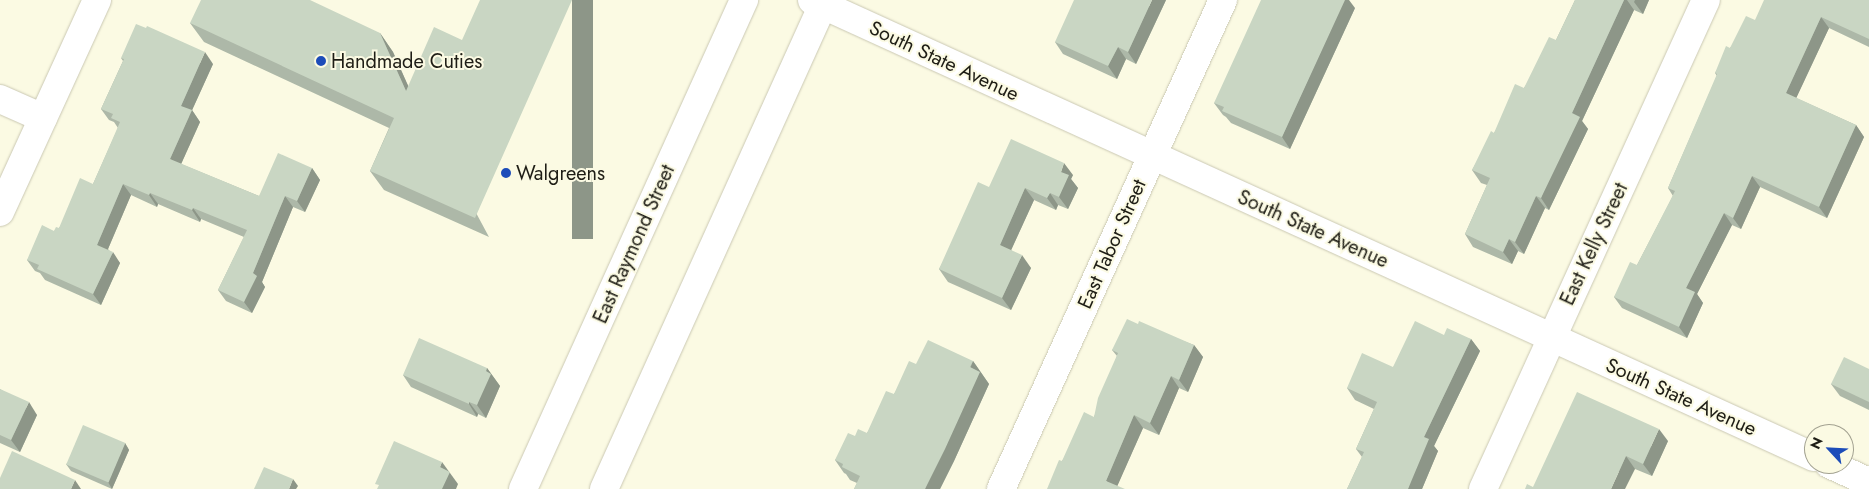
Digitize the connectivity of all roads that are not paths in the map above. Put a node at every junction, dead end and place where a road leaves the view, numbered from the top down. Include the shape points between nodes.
1 (97, 0) edge
2 (744, 0) edge
3 (1223, 0) edge
4 (1706, 0) edge
5 (820, 2) edge
6 (0, 99) edge
7 (42, 118) junction
8 (1152, 156) junction
9 (0, 212) edge
10 (1551, 337) junction
11 (1804, 452) edge
12 (1851, 474) edge
13 (1869, 482) edge
14 (523, 489) edge
15 (604, 489) edge
16 (1001, 489) edge
17 (1483, 489) edge

1 - 7 street
2 - 14 street, East Raymond Street
3 - 8 street, East Tabor Street
4 - 10 street, East Kelly Street
5 - 8 street, South State Avenue
5 - 15 street
6 - 7 street
7 - 9 street
8 - 10 street, South State Avenue
8 - 16 street, East Tabor Street
10 - 11 street, South State Avenue
10 - 17 street, East Kelly Street
12 - 13 street

